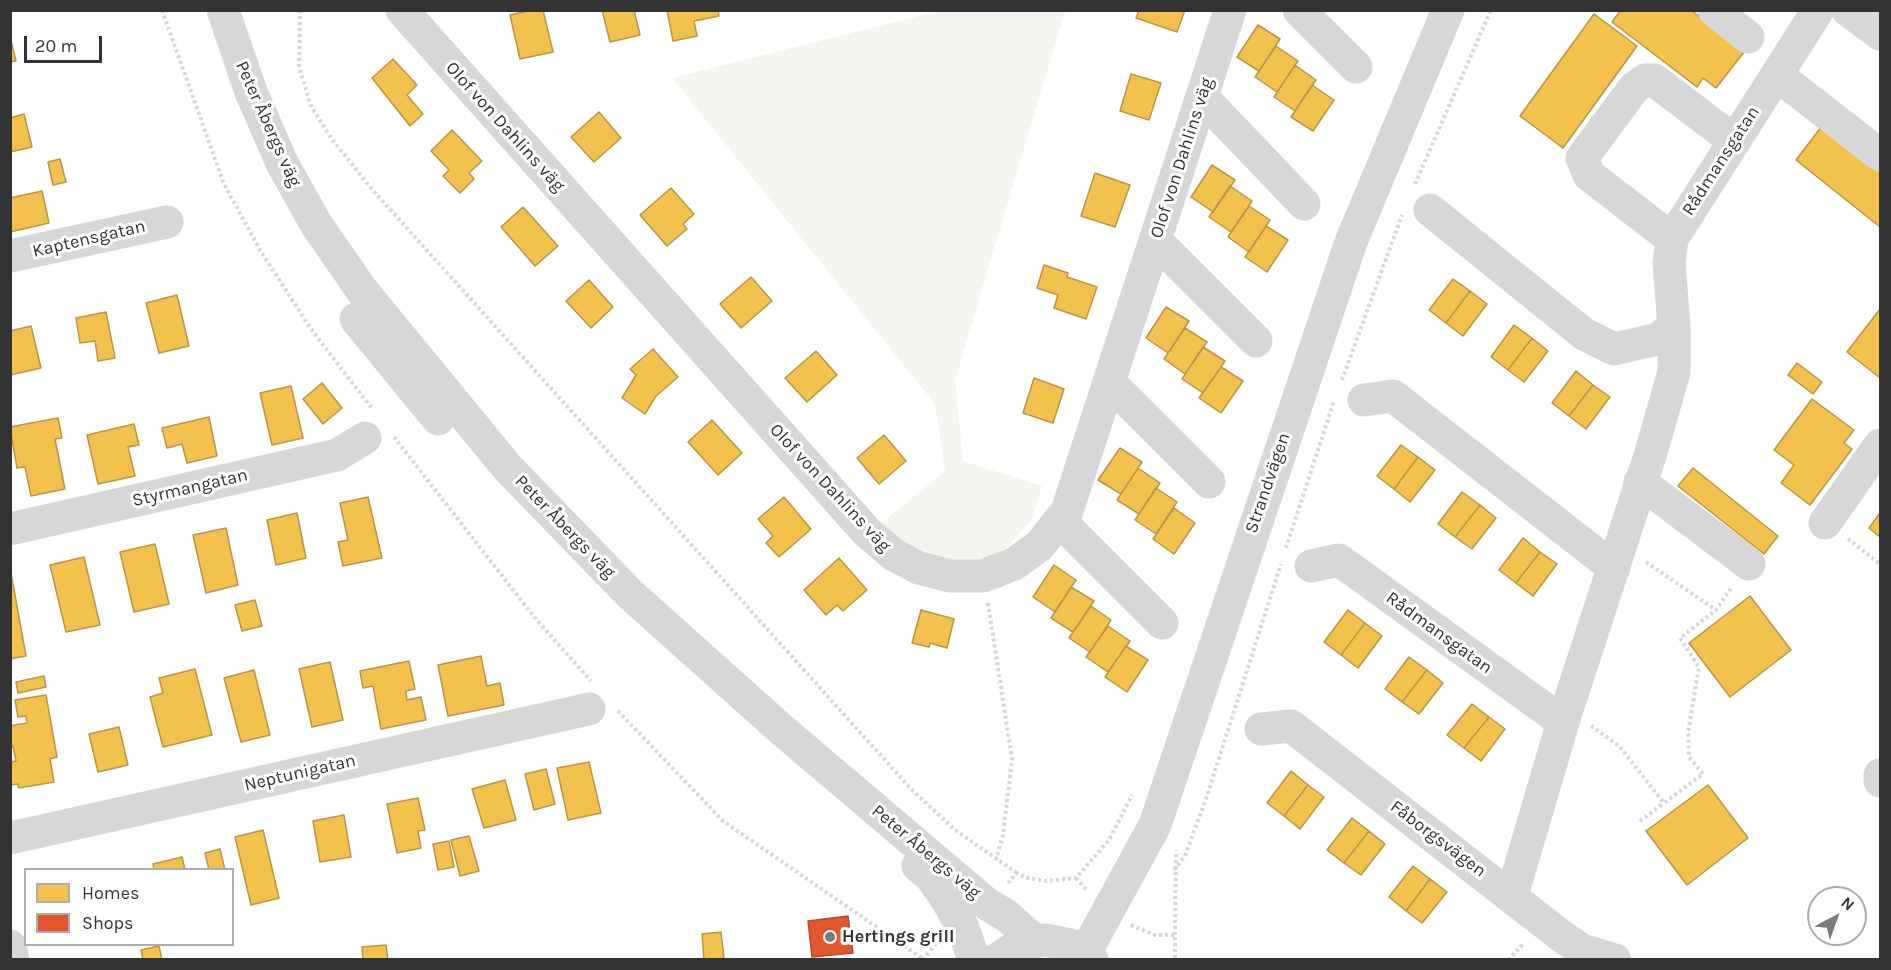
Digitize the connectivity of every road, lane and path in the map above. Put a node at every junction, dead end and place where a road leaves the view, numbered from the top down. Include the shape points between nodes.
1 (162, 10) edge
2 (203, 10) edge
3 (223, 10) edge
4 (300, 10) edge
5 (402, 10) edge
6 (1230, 10) edge
7 (1299, 10) edge
8 (1448, 10) edge
9 (1491, 10) edge
10 (1714, 10) edge
11 (1818, 10) edge
12 (1848, 10) edge
13 (1881, 34) edge
14 (1748, 37) dead end
15 (1356, 67) dead end
16 (1777, 75) junction
17 (1202, 97) junction
18 (1733, 140) junction
19 (1881, 155) edge
20 (1416, 202) junction
21 (1304, 204) dead end
22 (167, 222) dead end
23 (1672, 239) junction
24 (1155, 240) junction
25 (10, 256) edge
26 (1674, 326) junction
27 (1256, 341) dead end
28 (1109, 382) junction
29 (1347, 394) junction
30 (377, 428) junction
31 (1881, 445) edge
32 (1209, 482) dead end
33 (1640, 482) junction
34 (1060, 521) junction
35 (1825, 522) joint
36 (10, 529) edge
37 (1618, 556) junction
38 (1749, 564) joint
39 (1881, 564) edge
40 (1311, 567) dead end
41 (982, 576) junction
42 (1716, 610) junction
43 (1162, 623) dead end
44 (599, 700) junction
45 (1565, 717) junction
46 (1261, 729) dead end
47 (1881, 775) edge
48 (1881, 781) edge
49 (1664, 803) junction
50 (1640, 821) dead end
51 (10, 838) edge
52 (996, 860) junction
53 (1017, 873) dead end
54 (1512, 895) junction
55 (1109, 912) junction
56 (1175, 935) junction
57 (1034, 940) junction
58 (10, 946) edge
59 (1089, 956) edge
60 (923, 959) edge
61 (13, 960) edge
62 (974, 960) edge
63 (996, 960) edge
64 (1175, 960) edge
65 (1615, 960) edge

1 - 30 path via 224,184 260,250
2 - 62 street, Peter Åbergs väg via 219,65 273,188 317,263 393,366 505,495 623,611 931,878 961,925
3 - 57 street, Peter Åbergs väg via 251,92 282,163 316,224 360,289 507,467 630,594 773,722
4 - 52 path via 303,85 321,122 357,170 911,789 955,830
5 - 41 street, Olof von Dahlins väg via 866,531 894,555 919,568 950,576
6 - 17 street, Olof von Dahlins väg
7 - 15 street
8 - 55 street, Strandvägen via 1351,242 1155,825
9 - 20 path
10 - 14 street
11 - 16 street, Rådmansgatan
12 - 13 street
16 - 18 street, Rådmansgatan
16 - 19 street
17 - 21 street
17 - 24 street, Olof von Dahlins väg
18 - 23 street, Rådmansgatan
18 - 23 street via 1654,80 1645,80 1634,88 1582,158 1589,175
20 - 26 street via 1584,334 1614,350 1658,339
20 - 29 path
22 - 25 street, Kaptensgatan
23 - 26 street, Rådmansgatan via 1669,263
24 - 27 street
24 - 28 street, Olof von Dahlins väg
26 - 33 street, Rådmansgatan via 1674,372
28 - 32 street
28 - 34 street, Olof von Dahlins väg via 1067,511
29 - 37 street via 1393,396
29 - 56 path via 1207,796 1185,856 1174,871
30 - 36 street, Styrmangatan via 337,455
30 - 44 path
31 - 35 street
33 - 37 street, Rådmansgatan
33 - 38 street
34 - 41 street, Olof von Dahlins väg via 1039,546 1014,564
34 - 43 street
35 - 39 path
37 - 42 path
37 - 45 street, Rådmansgatan
38 - 42 path
40 - 45 street, Rådmansgatan via 1339,560
41 - 52 path via 1012,759
42 - 49 path via 1680,638 1699,667 1689,757 1702,774
44 - 51 street, Neptunigatan
44 - 60 path via 723,821
45 - 49 path via 1619,746
45 - 54 street, Rådmansgatan
46 - 54 street, Fåborgsvägen via 1291,726
47 - 48 street
49 - 50 path
52 - 53 path
54 - 65 street, Fåborgsvägen via 1582,950
55 - 56 path via 1155,935
55 - 59 street, Strandvägen
56 - 64 path
57 - 59 street via 1061,942
57 - 63 street via 1012,948
58 - 61 street

